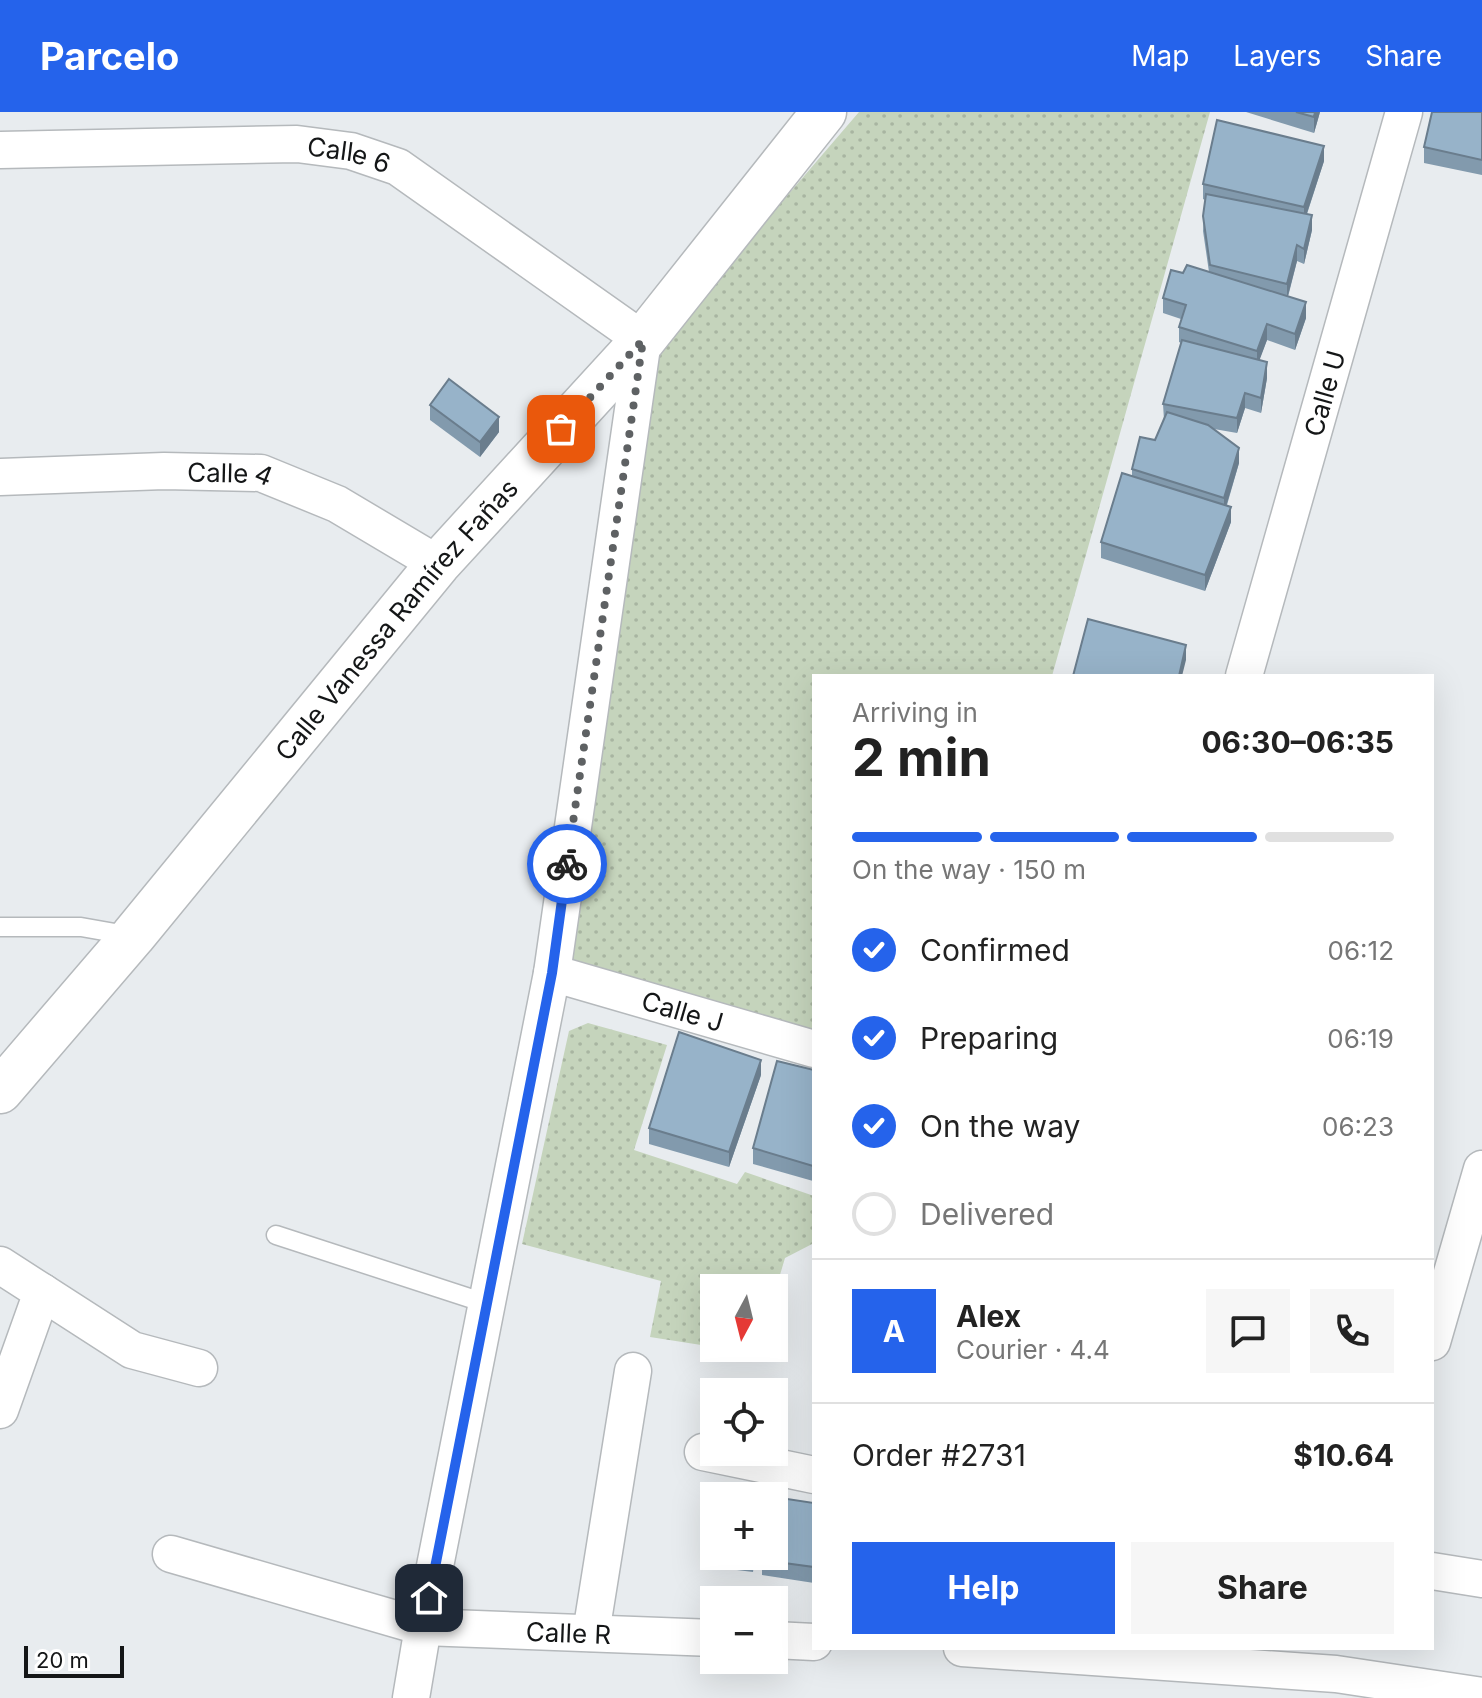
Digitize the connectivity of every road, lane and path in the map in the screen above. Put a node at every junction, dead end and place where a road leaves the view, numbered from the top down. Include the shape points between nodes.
1 (824, 112) edge
2 (1404, 112) edge
3 (0, 150) edge
4 (643, 340) junction
5 (0, 477) edge
6 (438, 564) junction
7 (1245, 674) edge
8 (0, 927) edge
9 (133, 936) junction
10 (552, 973) junction
11 (812, 1048) edge
12 (3, 1084) edge
13 (1482, 1169) edge
14 (276, 1235) dead end
15 (1459, 1239) edge
16 (0, 1265) edge
17 (42, 1292) junction
18 (488, 1304) junction
19 (1434, 1334) edge
20 (199, 1368) dead end
21 (633, 1371) dead end
22 (0, 1410) edge
23 (771, 1466) edge
24 (812, 1475) edge
25 (171, 1554) dead end
26 (1434, 1571) edge
27 (1482, 1579) edge
28 (423, 1627) junction
29 (591, 1633) junction
30 (700, 1637) edge
31 (788, 1641) edge
32 (812, 1642) edge
33 (992, 1650) edge
34 (1337, 1673) edge
35 (1482, 1696) edge
36 (411, 1698) edge

1 - 4 street, Calle Vanessa Ramírez Fañas
2 - 7 street, Calle U
3 - 4 street, Calle 6 via 297,144 351,151 398,167
4 - 6 street, Calle Vanessa Ramírez Fañas
4 - 10 street
5 - 6 street, Calle 4 via 261,473 337,504
6 - 9 street, Calle Vanessa Ramírez Fañas
8 - 9 lane via 81,927
9 - 12 street, Calle Vanessa Ramírez Fañas
10 - 11 street, Calle J
10 - 18 street
13 - 15 street
14 - 18 lane
15 - 19 street
16 - 17 street
17 - 20 street via 132,1350
17 - 22 street
18 - 28 street
21 - 29 street
23 - 24 street
25 - 28 street, Calle R
26 - 27 street
28 - 29 street, Calle R
28 - 36 street
29 - 30 street, Calle R
31 - 32 street
33 - 34 street
34 - 35 street

